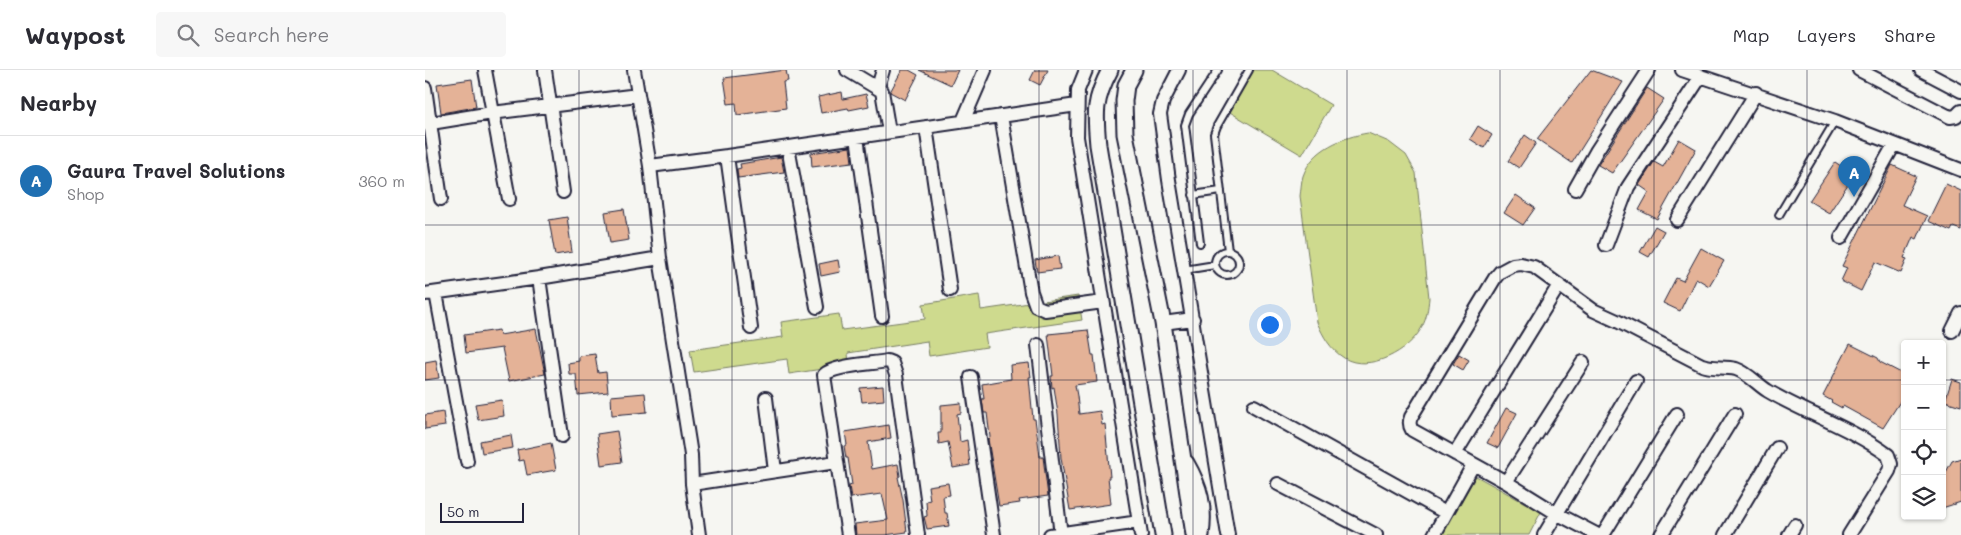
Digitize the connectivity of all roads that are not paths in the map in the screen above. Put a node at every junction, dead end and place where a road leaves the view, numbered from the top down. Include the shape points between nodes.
1 (485, 70) edge
2 (545, 70) edge
3 (635, 70) edge
4 (847, 70) edge
5 (883, 70) edge
6 (985, 70) edge
7 (1086, 70) edge
8 (1110, 70) edge
9 (1134, 70) edge
10 (1179, 70) edge
11 (1217, 70) edge
12 (1249, 70) edge
13 (1649, 70) edge
14 (1682, 70) edge
15 (1859, 70) edge
16 (1921, 70) edge
17 (1701, 76) junction
18 (878, 87) junction
19 (425, 88) edge
20 (1961, 91) edge
21 (1756, 93) junction
22 (638, 95) junction
23 (1077, 105) junction
24 (550, 107) junction
25 (1961, 112) edge
26 (492, 113) junction
27 (1001, 116) junction
28 (1835, 121) junction
29 (963, 122) junction
30 (427, 124) edge
31 (926, 127) junction
32 (889, 132) junction
33 (857, 137) junction
34 (1895, 145) junction
35 (788, 147) junction
36 (727, 156) junction
37 (650, 166) junction
38 (1961, 170) edge
39 (1575, 189) dead end
40 (1221, 191) junction
41 (563, 192) dead end
42 (1193, 196) junction
43 (441, 199) dead end
44 (509, 199) dead end
45 (1779, 215) dead end
46 (1677, 220) dead end
47 (1841, 238) dead end
48 (1200, 243) dead end
49 (1606, 245) dead end
50 (1228, 251) junction
51 (660, 258) junction
52 (1215, 265) junction
53 (1184, 270) junction
54 (539, 278) junction
55 (1559, 285) junction
56 (950, 290) dead end
57 (431, 293) edge
58 (1103, 302) junction
59 (817, 307) dead end
60 (1961, 313) edge
61 (882, 316) dead end
62 (1193, 319) junction
63 (1163, 323) junction
64 (751, 328) dead end
65 (1952, 331) dead end
66 (1038, 345) dead end
67 (1583, 362) dead end
68 (971, 377) dead end
69 (1636, 381) dead end
70 (766, 398) dead end
71 (1253, 406) dead end
72 (1677, 414) dead end
73 (1735, 414) dead end
74 (562, 436) dead end
75 (1777, 448) dead end
76 (1150, 452) junction
77 (1455, 454) junction
78 (1182, 455) junction
79 (467, 461) dead end
80 (836, 462) junction
81 (1473, 465) junction
82 (775, 471) junction
83 (1506, 482) junction
84 (692, 484) junction
85 (1278, 484) dead end
86 (1446, 513) junction
87 (1556, 513) junction
88 (1140, 529) edge
89 (1057, 534) edge
90 (699, 535) edge
91 (848, 535) edge
92 (918, 535) edge
93 (994, 535) edge
94 (1154, 535) edge
95 (1163, 535) edge
96 (1194, 535) edge
97 (1201, 535) edge
98 (1229, 535) edge
99 (1377, 535) edge
100 (1434, 535) edge
101 (1544, 535) edge
102 (1598, 535) edge
103 (1603, 535) edge
104 (1661, 535) edge
105 (1725, 535) edge
106 (1849, 535) edge

1 - 26 street
2 - 24 street
3 - 22 street
4 - 18 street
5 - 18 street
6 - 29 street
7 - 23 street via 1077,90
8 - 76 street via 1097,97 1098,145
9 - 63 street via 1126,84 1125,134
10 - 53 street via 1160,114
11 - 42 lane via 1186,121
12 - 40 lane via 1214,134
13 - 39 street
14 - 17 street
15 - 25 street via 1950,117
16 - 20 street
17 - 21 street
17 - 49 street via 1628,187
18 - 32 street via 884,97
19 - 30 street
21 - 28 street
21 - 46 street
22 - 24 street
22 - 37 street
23 - 27 street
23 - 58 street via 1077,137
24 - 26 street
24 - 41 street
26 - 30 street
26 - 44 street
27 - 29 street
27 - 58 street via 1029,282 1036,306 1045,310
28 - 34 street
28 - 45 lane
29 - 31 street
30 - 43 street
31 - 32 street
31 - 56 street
32 - 33 street
33 - 35 street
33 - 61 street
34 - 38 street
34 - 47 street
35 - 36 street
35 - 59 street
36 - 37 street
36 - 64 street
37 - 51 street
40 - 42 lane
40 - 50 lane
42 - 48 lane
50 - 52 lane via 1215,258
50 - 52 lane via 1237,257 1236,271 1223,275
51 - 54 street
51 - 84 street via 691,455
52 - 53 lane
53 - 62 street
54 - 57 street
54 - 74 street
55 - 77 street
55 - 77 street via 1534,267 1521,264 1507,267 1495,278 1409,422 1412,430
55 - 106 street via 1593,310 1702,365 1741,372 1767,391 1888,455 1889,471
57 - 79 street
58 - 88 street
60 - 65 street
62 - 63 street
62 - 98 street
63 - 78 street
66 - 89 street
67 - 83 street
68 - 93 street
69 - 87 street
70 - 82 street
71 - 86 street
72 - 103 street
73 - 104 street
75 - 105 street
76 - 94 street via 1145,482
76 - 95 street
77 - 81 street
78 - 96 street
78 - 97 street via 1197,483 1203,519
80 - 82 street
80 - 91 street
80 - 92 street via 824,375 839,368 887,361 892,364 896,375
81 - 83 street
81 - 86 street
82 - 84 street
83 - 87 street
84 - 90 street
85 - 99 street
86 - 100 street
87 - 101 street
87 - 102 street
88 - 89 street

